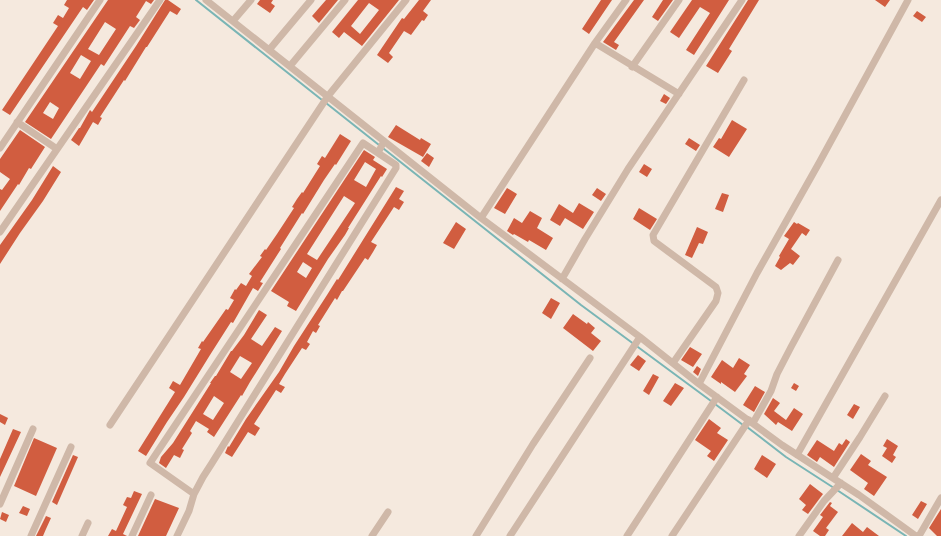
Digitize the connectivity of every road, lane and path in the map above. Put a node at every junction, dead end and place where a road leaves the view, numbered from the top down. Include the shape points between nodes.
1 (100, 0) edge
2 (160, 0) edge
3 (206, 0) edge
4 (251, 0) edge
5 (311, 0) edge
6 (345, 0) edge
7 (406, 0) edge
8 (626, 0) edge
9 (679, 0) edge
10 (742, 0) edge
11 (908, 0) edge
12 (233, 21) junction
13 (595, 43) junction
14 (269, 50) junction
15 (290, 66) junction
16 (632, 67) junction
17 (744, 80) dead end
18 (679, 94) junction
19 (328, 96) junction
20 (17, 122) junction
21 (381, 147) junction
22 (0, 148) edge
23 (57, 149) junction
24 (941, 200) edge
25 (481, 218) junction
26 (0, 232) edge
27 (838, 260) dead end
28 (562, 279) junction
29 (639, 338) junction
30 (590, 358) dead end
31 (673, 363) junction
32 (700, 384) junction
33 (885, 396) dead end
34 (717, 397) junction
35 (750, 421) junction
36 (110, 426) dead end
37 (33, 429) dead end
38 (71, 447) dead end
39 (797, 455) junction
40 (833, 478) junction
41 (840, 484) junction
42 (194, 494) junction
43 (151, 495) dead end
44 (941, 498) edge
45 (0, 504) edge
46 (388, 512) dead end
47 (88, 523) dead end
48 (30, 536) edge
49 (82, 536) edge
50 (132, 536) edge
51 (177, 536) edge
52 (372, 536) edge
53 (476, 536) edge
54 (510, 536) edge
55 (627, 536) edge
56 (672, 536) edge
57 (799, 536) edge
58 (916, 536) edge
59 (919, 536) edge

1 - 20 street
2 - 23 street
3 - 12 street
4 - 12 street
5 - 14 street
6 - 15 street
7 - 19 street
8 - 13 street
9 - 16 street
10 - 18 street
11 - 32 street via 757,273
12 - 14 street
13 - 16 street
13 - 25 street
14 - 15 street
15 - 19 street
16 - 18 street
17 - 31 street via 653,235 654,242 716,287 718,293 716,301
18 - 28 street via 628,169
19 - 21 street
19 - 36 street
20 - 22 street
20 - 23 street
21 - 25 street
21 - 42 street via 396,164 396,168
21 - 42 street via 363,143 150,463
23 - 26 street
24 - 39 street
25 - 28 street
27 - 35 street via 790,347 771,391
28 - 29 street
29 - 31 street
29 - 54 street
30 - 53 street
31 - 32 street
32 - 34 street
33 - 40 street
34 - 35 street
34 - 55 street
35 - 39 street
35 - 56 street
37 - 45 street
38 - 48 street
39 - 40 street
40 - 41 street
41 - 57 street via 824,501
41 - 58 street
42 - 51 street
43 - 50 street
44 - 59 street
46 - 52 street
47 - 49 street

